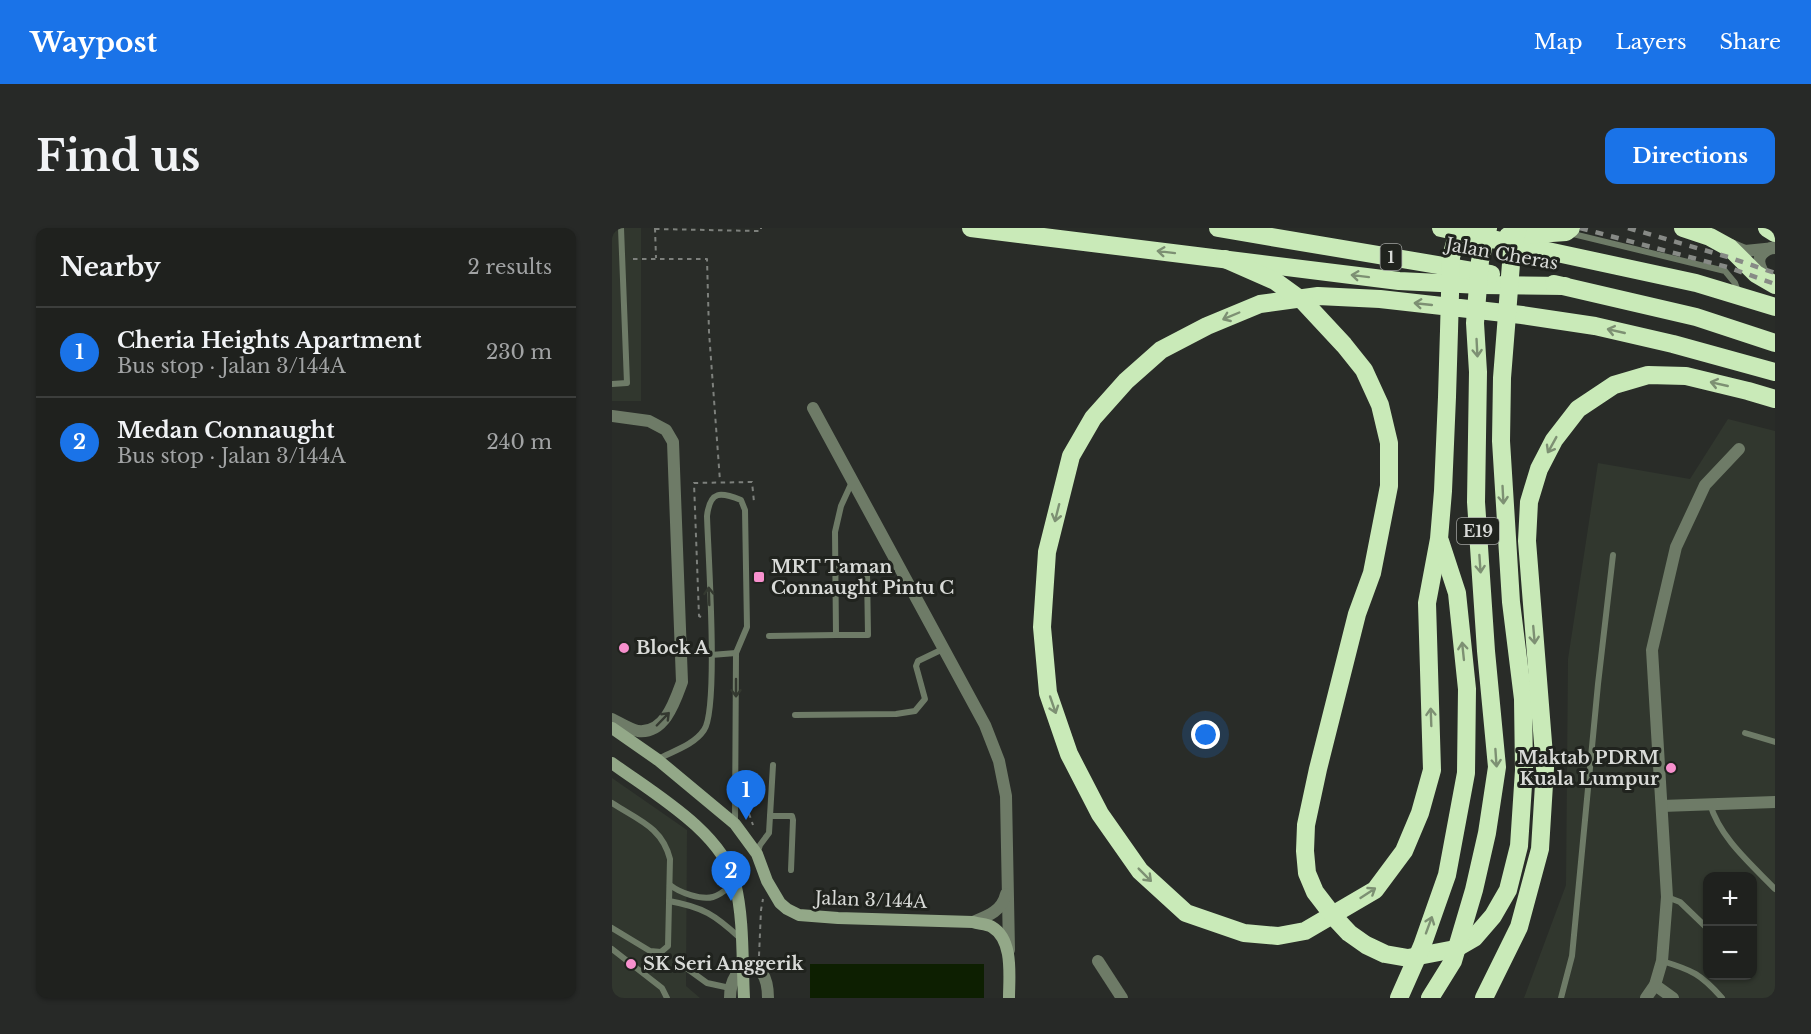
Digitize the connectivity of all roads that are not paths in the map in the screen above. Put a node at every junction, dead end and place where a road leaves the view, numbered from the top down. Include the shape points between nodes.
1 (621, 228) edge
2 (971, 228) edge
3 (1218, 228) edge
4 (1441, 228) edge
5 (1459, 228) edge
6 (1518, 228) edge
7 (1683, 228) edge
8 (1767, 228) edge
9 (1568, 230) edge
10 (1487, 233) edge
11 (1775, 233) edge
12 (1710, 237) junction
13 (1775, 248) edge
14 (1225, 259) junction
15 (1771, 283) edge
16 (1565, 286) junction
17 (1740, 296) junction
18 (1775, 307) edge
19 (1775, 343) edge
20 (1775, 372) edge
21 (612, 384) edge
22 (1775, 399) edge
23 (813, 408) dead end
24 (612, 416) edge
25 (1739, 449) dead end
26 (853, 481) junction
27 (1439, 539) junction
28 (1613, 555) dead end
29 (867, 572) dead end
30 (836, 635) junction
31 (769, 636) dead end
32 (944, 648) junction
33 (736, 653) junction
34 (711, 655) junction
35 (795, 715) dead end
36 (612, 719) edge
37 (612, 728) edge
38 (1745, 733) dead end
39 (1775, 742) edge
40 (658, 760) junction
41 (612, 763) edge
42 (772, 765) dead end
43 (1775, 802) edge
44 (612, 803) edge
45 (1710, 803) junction
46 (1662, 806) junction
47 (770, 816) junction
48 (735, 824) junction
49 (757, 854) junction
50 (791, 870) dead end
51 (735, 882) junction
52 (670, 885) junction
53 (1775, 889) edge
54 (1007, 890) junction
55 (1667, 897) junction
56 (669, 901) junction
57 (973, 922) junction
58 (1704, 926) edge
59 (612, 928) edge
60 (741, 938) junction
61 (612, 949) edge
62 (1009, 960) junction
63 (1098, 961) dead end
64 (1662, 961) junction
65 (685, 967) dead end
66 (1655, 985) junction
67 (730, 993) edge
68 (666, 998) edge
69 (744, 998) edge
70 (768, 998) edge
71 (1009, 998) edge
72 (1122, 998) edge
73 (1399, 998) edge
74 (1430, 998) edge
75 (1484, 998) edge
76 (1561, 998) edge
77 (1646, 998) edge
78 (1673, 998) edge
79 (1722, 998) edge

1 - 21 lane via 627,383
14 -> 2 highway
3 - 16 highway, Jalan Cheras / 1
4 - 10 highway, Jalan Cheras
5 - 27 highway, E19 via 1451,257
6 -> 14 highway via 1512,251 1501,441 1511,602 1523,699 1519,846 1508,890 1474,938 1455,949 1408,958 1385,954 1348,933 1315,892 1307,873 1305,851 1306,825 1354,626 1372,573 1389,486 1389,443 1380,405 1364,370 1304,302 1275,281
7 - 12 highway
8 - 11 highway
9 - 10 highway
9 - 17 lane via 1725,271
10 - 17 highway, Jalan Cheras
10 -> 74 highway, E19 via 1480,261 1475,322 1476,502 1497,767 1474,890 1453,961
12 - 13 street via 1745,251
12 - 15 highway via 1730,248
13 - 15 street via 1762,252 1759,262
16 -> 14 highway via 1399,281
16 - 19 highway, Jalan Cheras / 1 via 1696,318
17 - 18 highway, Jalan Cheras
20 -> 27 highway via 1584,324 1380,299 1318,296 1260,304 1207,326 1161,350 1126,381 1093,418 1071,456 1047,552 1042,627 1048,693 1069,754 1100,814 1140,871 1186,913 1244,933 1278,936 1305,931 1375,890 1404,851 1432,770 1427,603
22 -> 75 highway via 1686,376 1648,375 1614,385 1578,409 1554,440 1539,469 1529,502 1527,542 1545,768 1540,849 1519,927
23 - 26 street
36 -> 24 street via 636,730 656,727 672,710 682,682 673,442 666,430 649,421
25 - 46 street via 1705,484 1676,547 1652,650
26 - 30 lane via 835,532
26 - 32 street
73 -> 27 highway, E19 via 1447,875 1466,772 1467,689 1457,593
28 - 76 lane via 1572,956
29 - 30 lane via 868,635
30 - 31 lane
32 - 35 lane via 916,666 926,699 915,711
32 - 54 street via 985,725 999,761 1006,796
33 - 34 lane
34 -> 33 lane via 708,504 714,496 724,493 741,500 745,510 747,627
33 -> 48 lane
34 - 40 lane via 712,693 706,728 695,740
37 - 40 street, Jalan 3/144A
38 - 39 lane
40 - 48 street, Jalan 3/144A
41 - 51 street via 699,828 716,845
42 - 47 lane
43 - 45 street
44 - 52 lane via 658,832 670,859
45 - 46 street
45 - 53 lane via 1715,819 1733,844
46 - 55 street
47 - 49 lane via 769,833
47 - 50 lane via 792,816
48 - 49 street, Jalan 3/144A
49 - 57 street, Jalan 3/144A via 780,903 799,915
51 - 52 lane via 713,897 694,896
51 - 60 street
52 - 56 lane
54 - 57 street via 995,913
54 - 62 street
55 - 58 lane via 1680,902
55 - 64 street
56 - 59 lane via 668,946 661,952 650,951
56 - 60 lane via 694,906 719,918
57 - 62 street, Jalan 3/144A via 992,927 1003,939
60 - 69 street
61 - 68 lane via 662,988
62 - 71 street, Jalan 3/144A
63 - 72 street
64 - 66 street
64 - 79 lane via 1690,969
65 - 67 lane
66 - 77 street
66 - 78 street
67 - 70 street via 740,970 747,966 759,968 765,975

